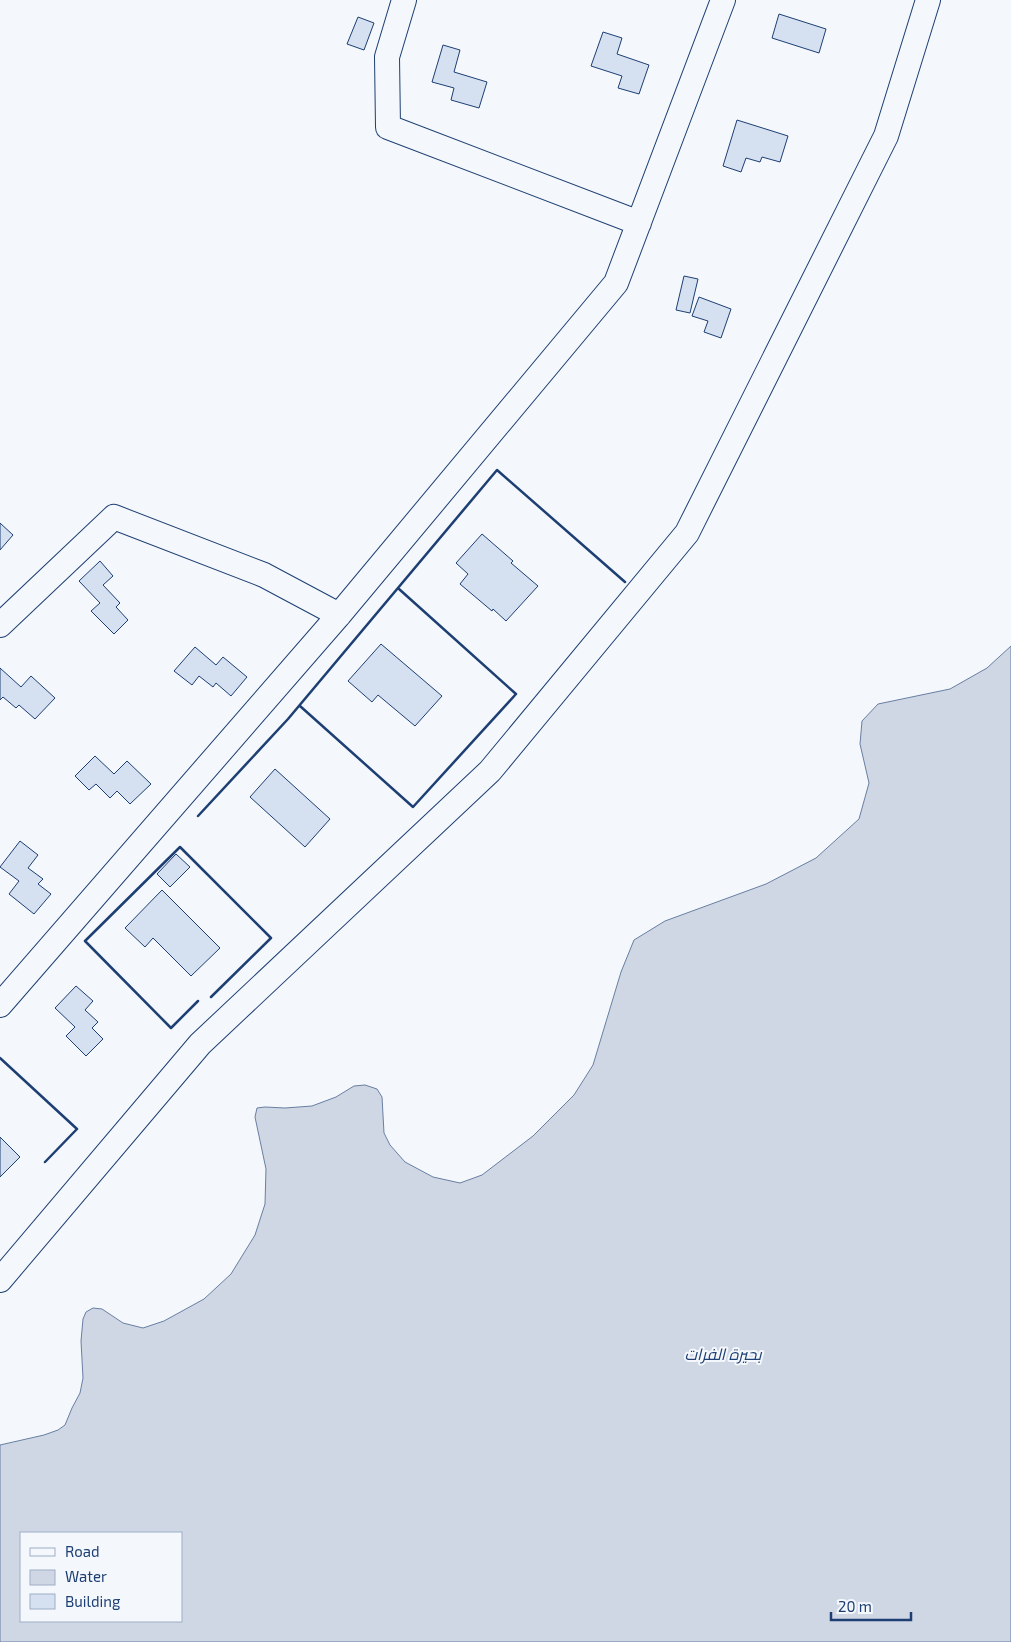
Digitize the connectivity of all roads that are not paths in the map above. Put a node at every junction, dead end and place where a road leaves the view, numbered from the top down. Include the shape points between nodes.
1 (404, 0) edge
2 (723, 0) edge
3 (928, 0) edge
4 (639, 223) junction
5 (339, 615) junction
6 (0, 624) edge
7 (0, 1005) edge
8 (0, 1280) edge

1 - 4 street via 387,57 388,127
2 - 4 street
3 - 8 street via 886,136 687,533 490,771 200,1044
4 - 5 street via 616,283
5 - 6 street via 264,575 114,517
5 - 7 street

